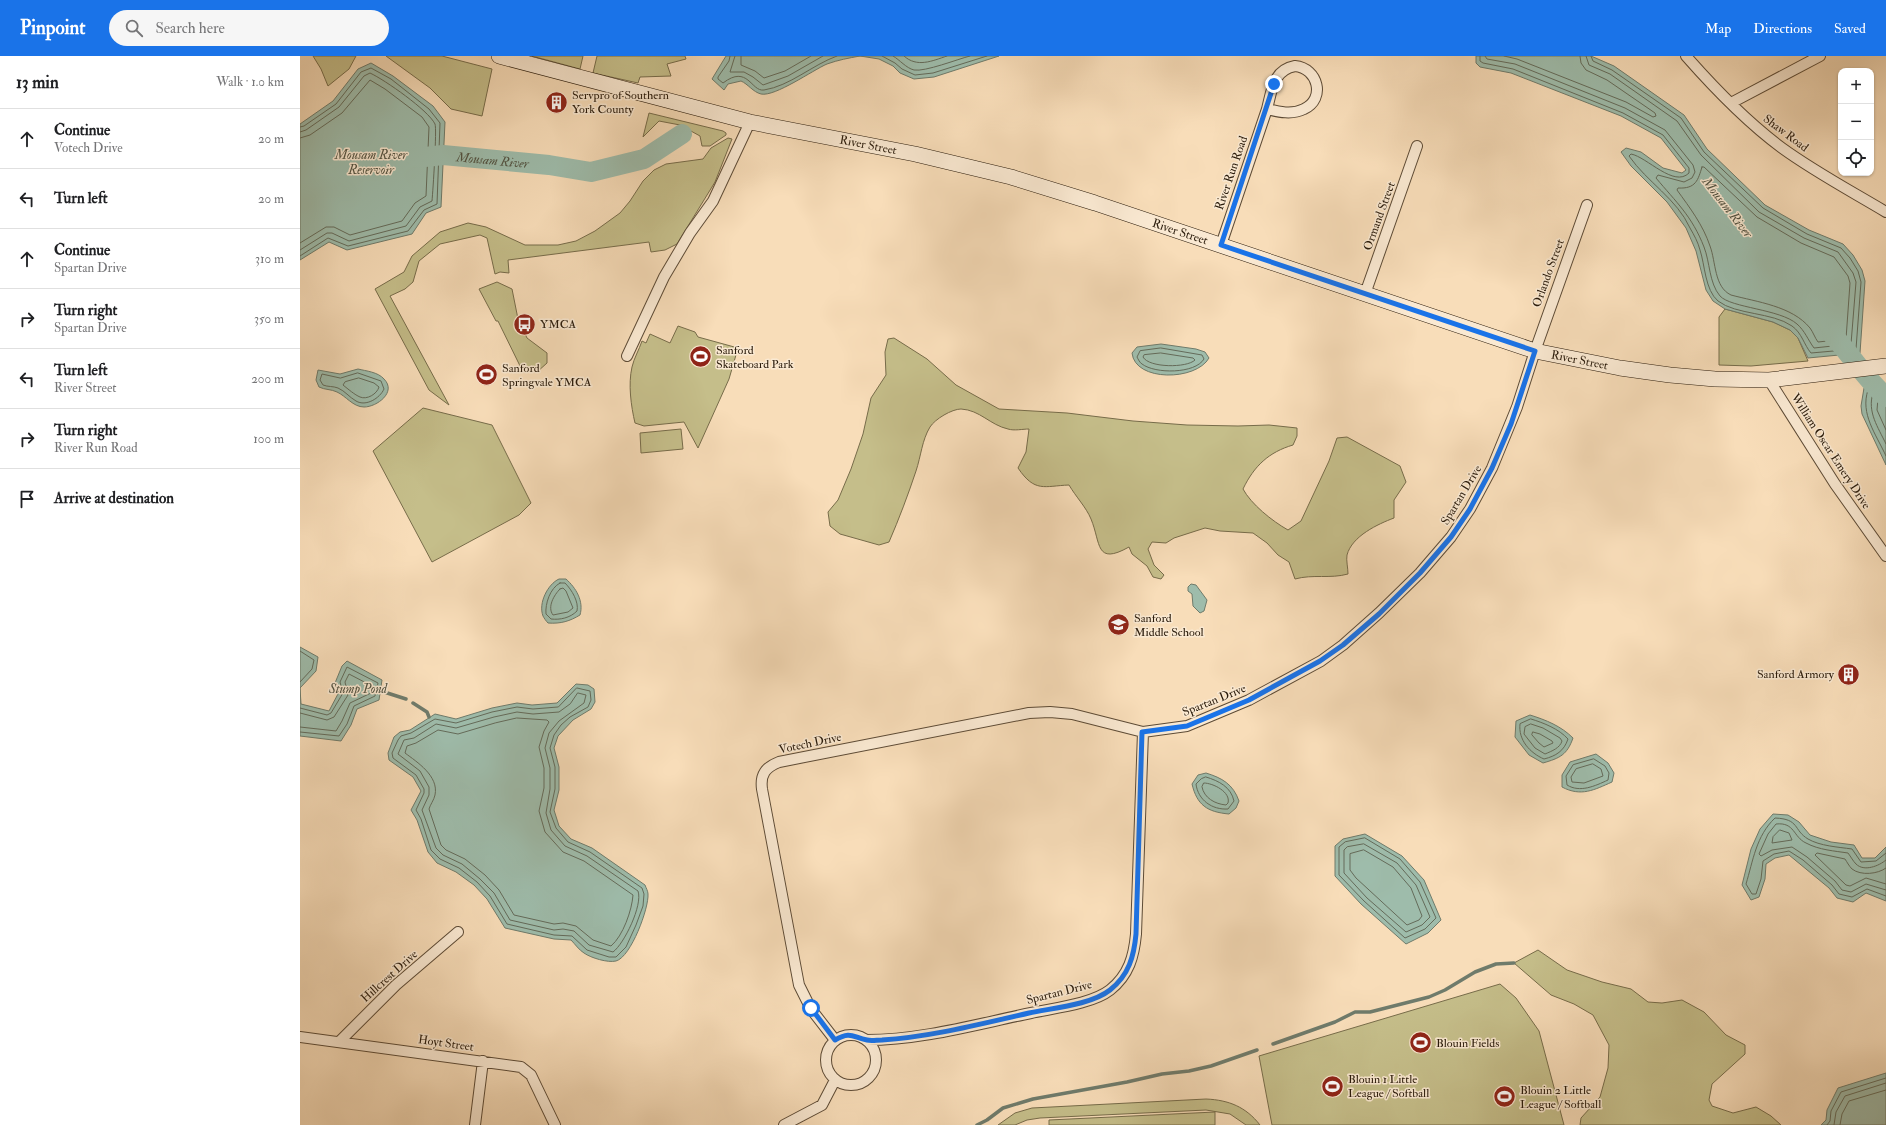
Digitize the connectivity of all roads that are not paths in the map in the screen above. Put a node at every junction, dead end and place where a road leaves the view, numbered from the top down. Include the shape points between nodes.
1 (499, 56) edge
2 (1686, 56) edge
3 (1820, 56) edge
4 (1731, 103) junction
5 (1267, 109) junction
6 (750, 122) junction
7 (1417, 146) dead end
8 (1587, 205) dead end
9 (1886, 212) edge
10 (1221, 245) junction
11 (1364, 294) junction
12 (1535, 351) junction
13 (627, 356) dead end
14 (1883, 366) edge
15 (1769, 380) junction
16 (1886, 556) edge
17 (1142, 732) junction
18 (458, 932) dead end
19 (300, 1036) edge
20 (835, 1040) junction
21 (866, 1040) junction
22 (340, 1041) junction
23 (483, 1061) junction
24 (836, 1080) junction
25 (475, 1125) edge
26 (555, 1125) edge
27 (784, 1125) edge

1 - 6 street, River Street
2 - 4 street, Shaw Road
3 - 4 street
4 - 9 street, Shaw Road via 1782,148
5 - 5 street, River Run Road via 1284,113 1308,108 1316,92 1315,80 1309,71 1295,66 1282,71 1274,84
5 - 10 street, River Run Road
6 - 10 street, River Street via 915,154 1012,177
6 - 13 street via 713,201 664,277
7 - 11 street, Ormand Street
8 - 12 street, Orlando Street
10 - 11 street, River Street
11 - 12 street, River Street
12 - 15 street, River Street via 1670,375
12 - 17 street, Spartan Drive via 1496,460 1470,509 1451,537 1420,573 1379,614 1320,661 1249,700 1187,726
14 - 15 street, River Street
15 - 16 street, William Oscar Emery Drive via 1835,484
17 - 20 street, Votech Drive via 1072,714 1030,713 786,760 768,766 762,777 762,789 799,985 815,1014
17 - 21 street, Spartan Drive via 1136,934 1129,968 1119,982 1109,991 1076,1003 919,1037
18 - 22 street, Hillcrest Drive via 396,985
19 - 22 street, Hoyt Street
20 - 21 street via 848,1035
20 - 24 street via 827,1050 826,1063 831,1076
21 - 24 street via 876,1057 871,1075 854,1085
22 - 23 street, Hoyt Street
23 - 25 street
23 - 26 street, Hoyt Street via 516,1066 528,1072
24 - 27 street via 822,1105

